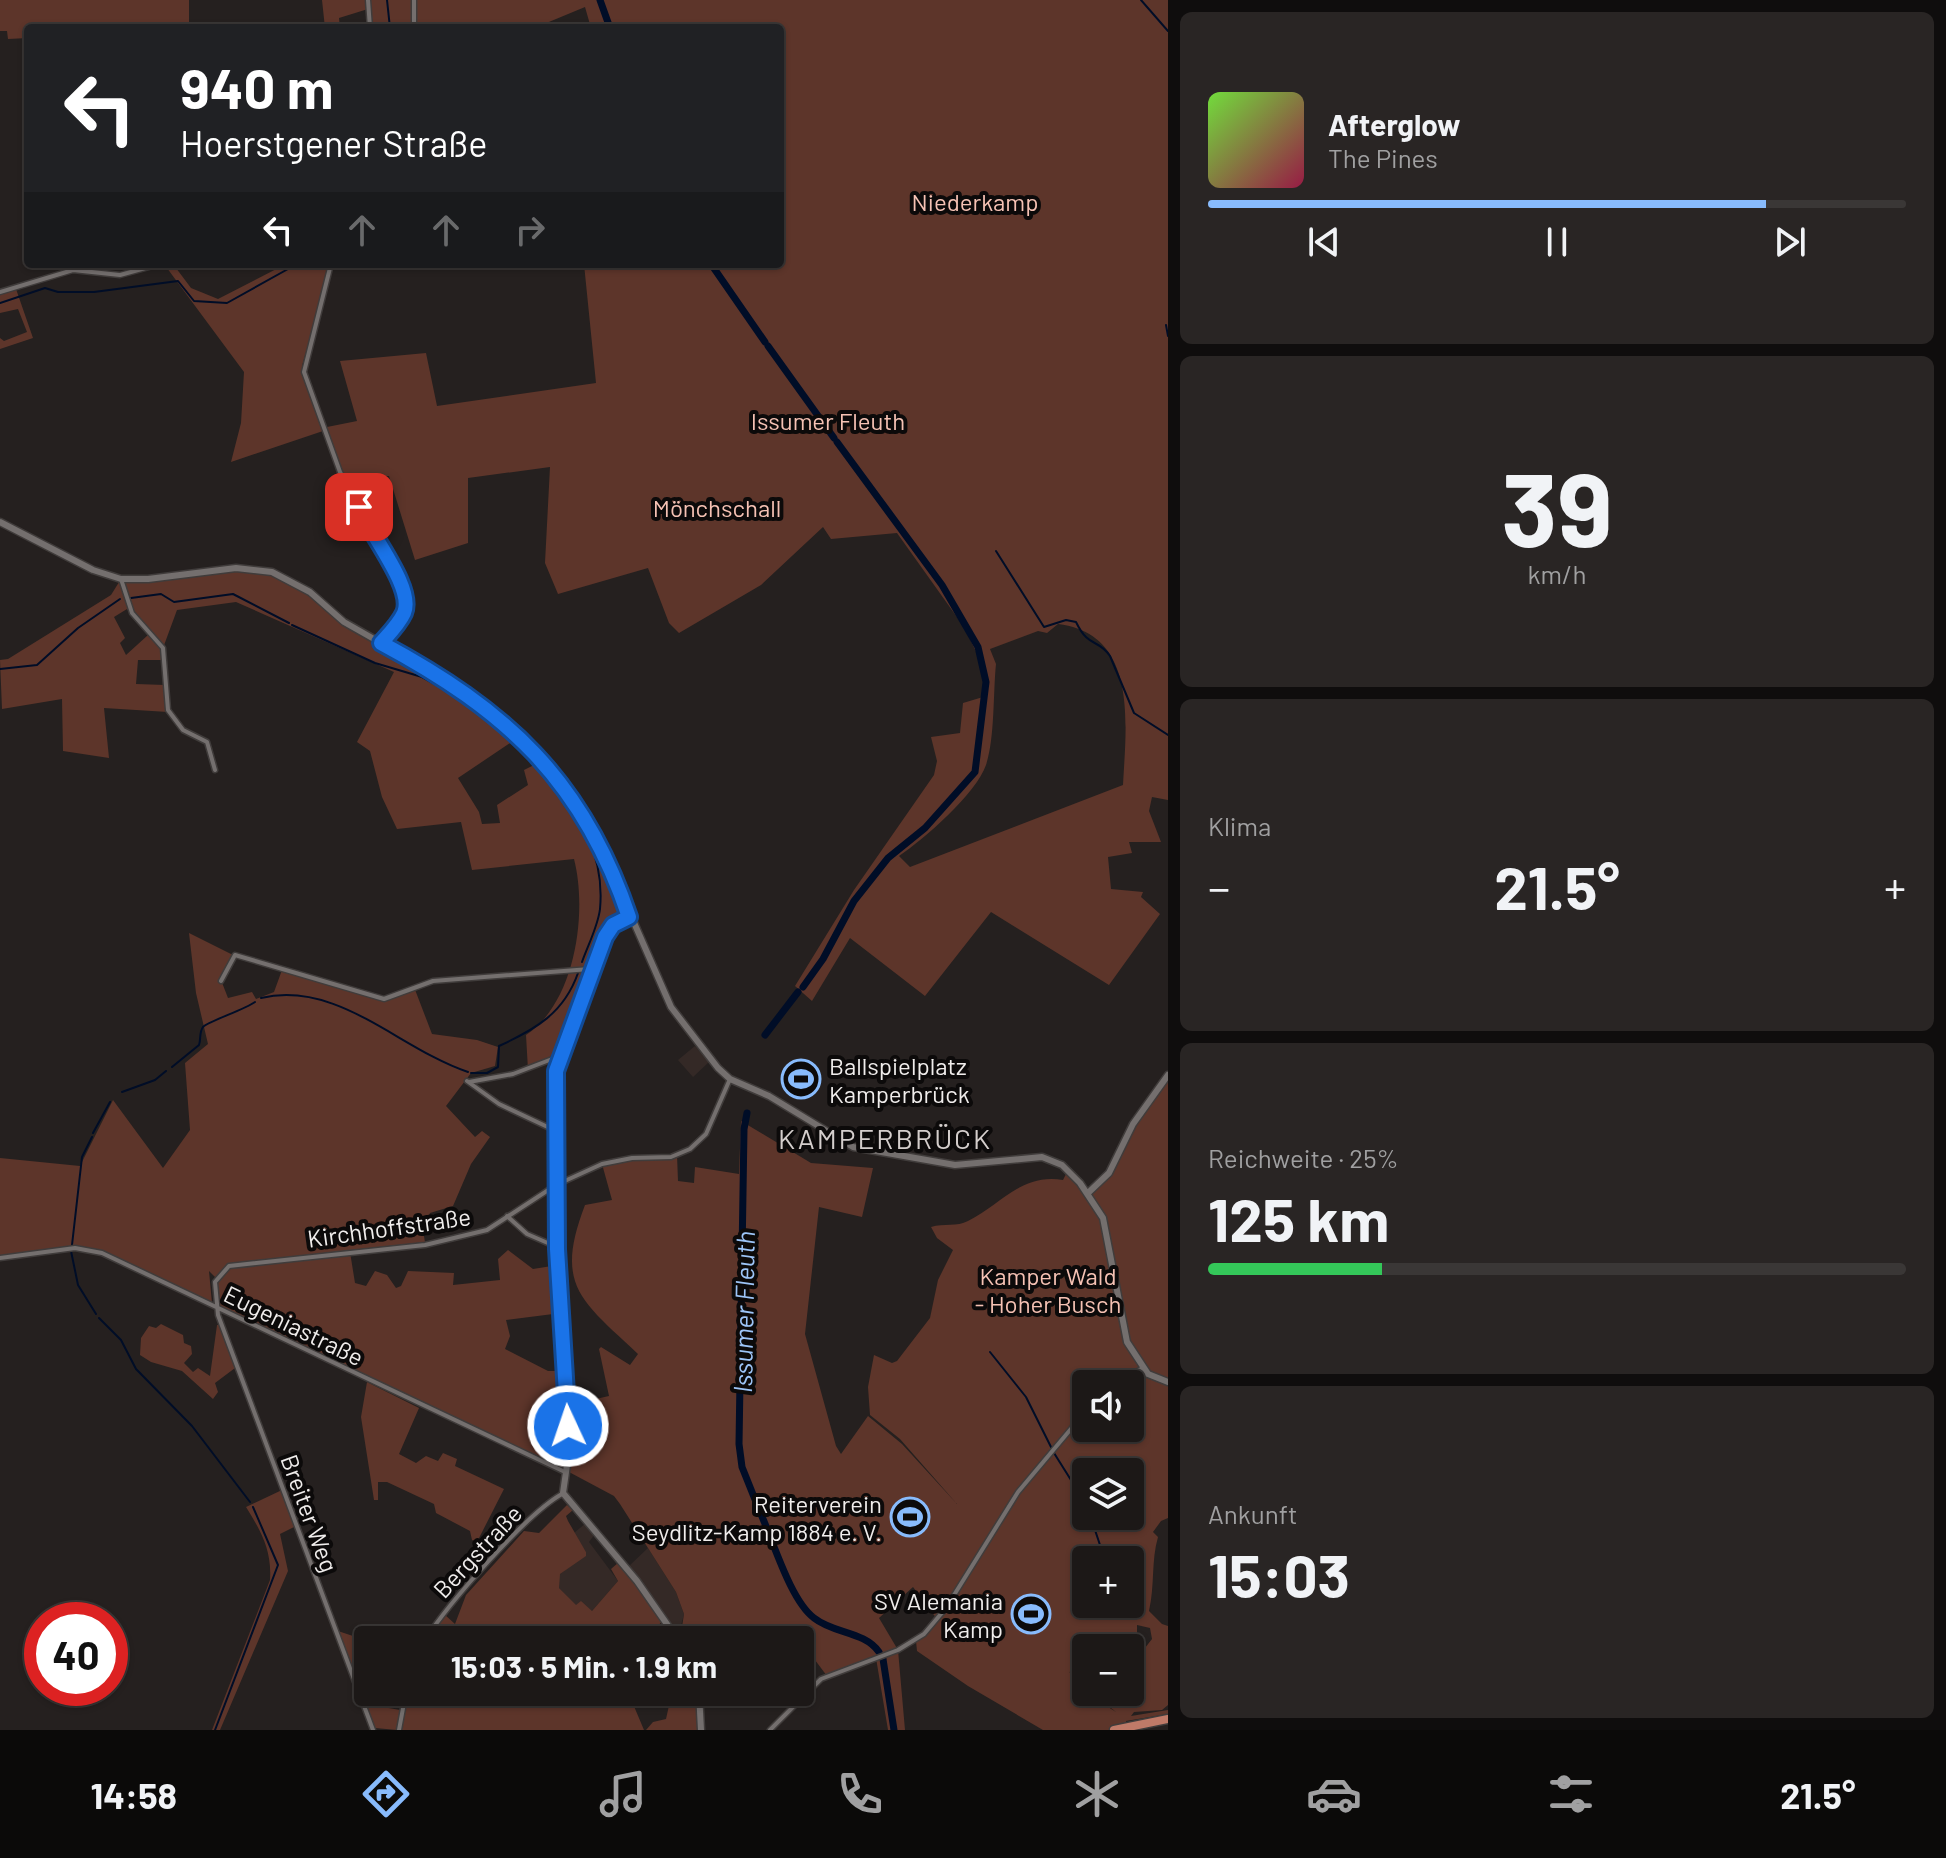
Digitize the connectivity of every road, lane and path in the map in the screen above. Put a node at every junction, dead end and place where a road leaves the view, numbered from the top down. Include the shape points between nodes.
1 (368, 0) edge
2 (414, 0) edge
3 (370, 24) edge
4 (414, 24) edge
5 (145, 268) edge
6 (330, 268) edge
7 (0, 292) edge
8 (0, 522) edge
9 (121, 579) junction
10 (381, 643) junction
11 (215, 770) dead end
12 (629, 917) junction
13 (590, 969) junction
14 (221, 981) dead end
15 (560, 1056) junction
16 (1168, 1075) edge
17 (730, 1079) junction
18 (554, 1130) junction
19 (556, 1185) junction
20 (1088, 1193) junction
21 (507, 1216) junction
22 (557, 1247) junction
23 (0, 1258) edge
24 (216, 1308) junction
25 (1143, 1368) junction
26 (1139, 1370) edge
27 (1168, 1382) edge
28 (1072, 1428) edge
29 (565, 1472) junction
30 (563, 1493) junction
31 (434, 1626) edge
32 (668, 1626) edge
33 (403, 1706) edge
34 (700, 1706) edge
35 (1168, 1719) edge
36 (373, 1730) edge
37 (399, 1730) edge
38 (701, 1730) edge
39 (770, 1730) edge
40 (1114, 1730) edge

1 - 3 street
2 - 4 street
5 - 7 street via 120,275 73,270
6 - 10 street via 304,372 340,472 404,589 405,613
8 - 9 main road
9 - 10 main road via 263,569 300,586 344,622
9 - 11 street via 132,613 163,648 168,710 183,730 207,742
10 - 12 main road via 484,708 534,752 596,836
12 - 13 main road via 613,925
12 - 17 main road via 671,1007
13 - 14 street via 433,981 384,999 235,955
13 - 15 main road
15 - 18 main road
15 - 18 street via 513,1074 468,1081 499,1104
16 - 20 main road via 1133,1124 1109,1173
17 - 19 street, Kirchhoffstraße via 706,1134 690,1149 671,1157 615,1160
17 - 20 main road via 853,1147 955,1165 1050,1159 1070,1171
18 - 19 main road
19 - 21 street, Kirchhoffstraße
19 - 22 main road
20 - 25 main road via 1103,1218 1127,1342
21 - 22 street via 527,1234
21 - 24 street, Kirchhoffstraße via 487,1230 425,1245 229,1266 215,1282
22 - 29 main road via 569,1451
23 - 24 street, Eugeniastraße via 93,1250
24 - 29 street, Eugeniastraße
24 - 36 street, Breiter Weg
25 - 26 street
25 - 27 main road
28 - 39 street via 1009,1504 946,1608 924,1634 898,1650 821,1679
29 - 30 main road
30 - 31 street, Bergstraße via 512,1538
30 - 32 main road
33 - 37 street
34 - 38 main road
35 - 40 main road

